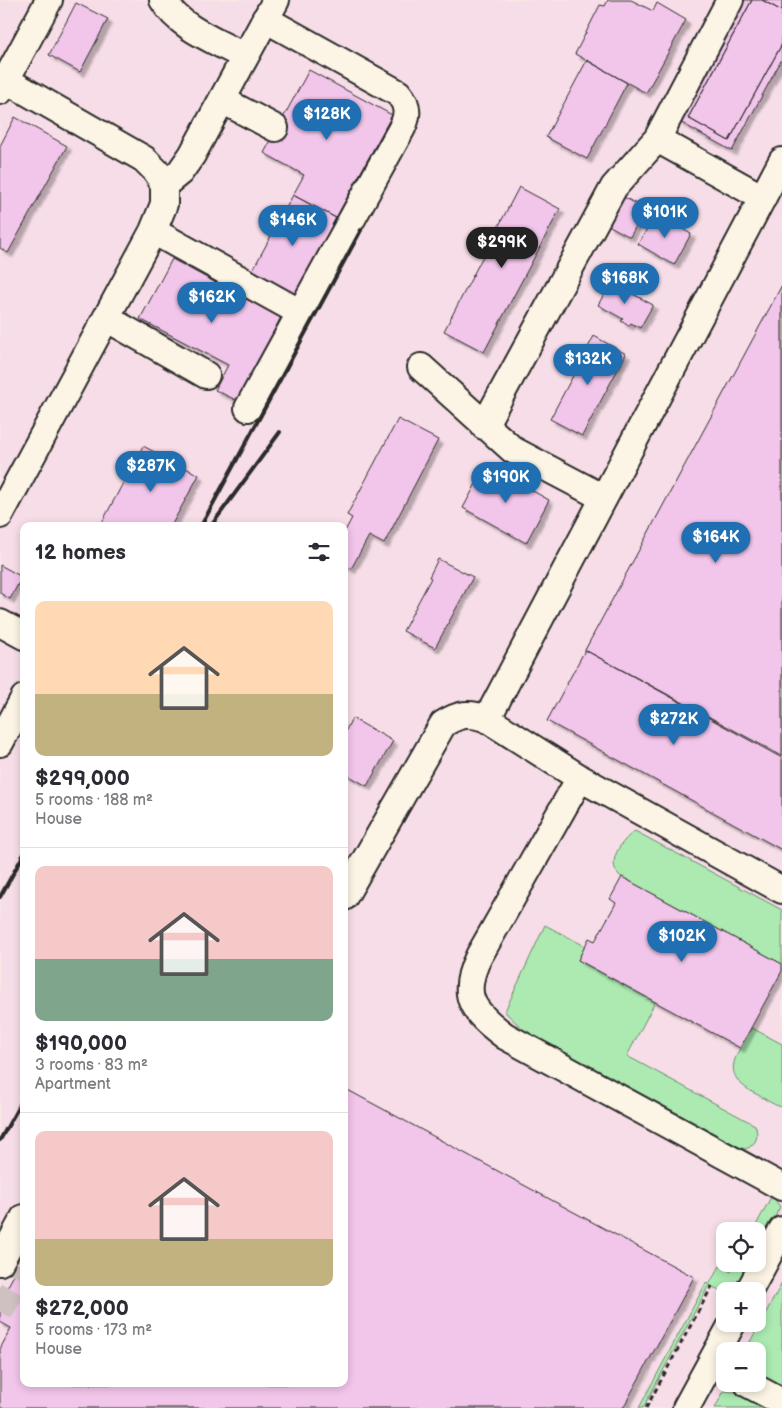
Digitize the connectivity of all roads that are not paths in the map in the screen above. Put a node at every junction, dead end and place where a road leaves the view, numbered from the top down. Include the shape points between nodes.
1 (49, 0) edge
2 (163, 0) edge
3 (730, 0) edge
4 (271, 10) edge
5 (245, 57) junction
6 (3, 85) edge
7 (222, 100) junction
8 (274, 128) dead end
9 (657, 138) junction
10 (782, 161) edge
11 (164, 185) junction
12 (763, 198) junction
13 (153, 231) junction
14 (301, 313) junction
15 (106, 318) junction
16 (421, 367) dead end
17 (206, 375) dead end
18 (248, 408) dead end
19 (484, 426) junction
20 (604, 498) junction
21 (0, 515) edge
22 (0, 624) edge
23 (20, 634) edge
24 (20, 706) edge
25 (487, 719) junction
26 (0, 743) edge
27 (580, 778) junction
28 (348, 890) edge
29 (782, 890) edge
30 (782, 1187) edge
31 (20, 1225) edge
32 (782, 1230) edge
33 (0, 1262) edge
34 (754, 1282) edge
35 (716, 1370) edge
36 (763, 1392) edge
37 (782, 1402) edge
38 (686, 1408) edge

1 - 6 lane
2 - 5 lane via 174,16 185,24
3 - 9 lane
4 - 5 lane
4 - 14 lane via 398,93 405,100 407,110 404,123
5 - 7 lane
6 - 11 lane via 144,159
7 - 8 lane
7 - 11 lane via 188,161 173,180
9 - 12 lane
9 - 19 lane via 614,187
10 - 12 lane
11 - 13 lane via 164,204
12 - 20 lane
13 - 14 lane
13 - 15 lane
14 - 18 lane
15 - 17 lane
15 - 21 lane
16 - 19 lane
19 - 20 lane via 513,450
20 - 25 lane
22 - 23 lane
24 - 26 lane
25 - 27 lane
25 - 28 lane via 463,714 443,724
27 - 29 lane
27 - 30 lane via 472,970 470,1000 477,1013 504,1036
31 - 33 lane
32 - 34 lane
35 - 38 lane
36 - 37 lane

